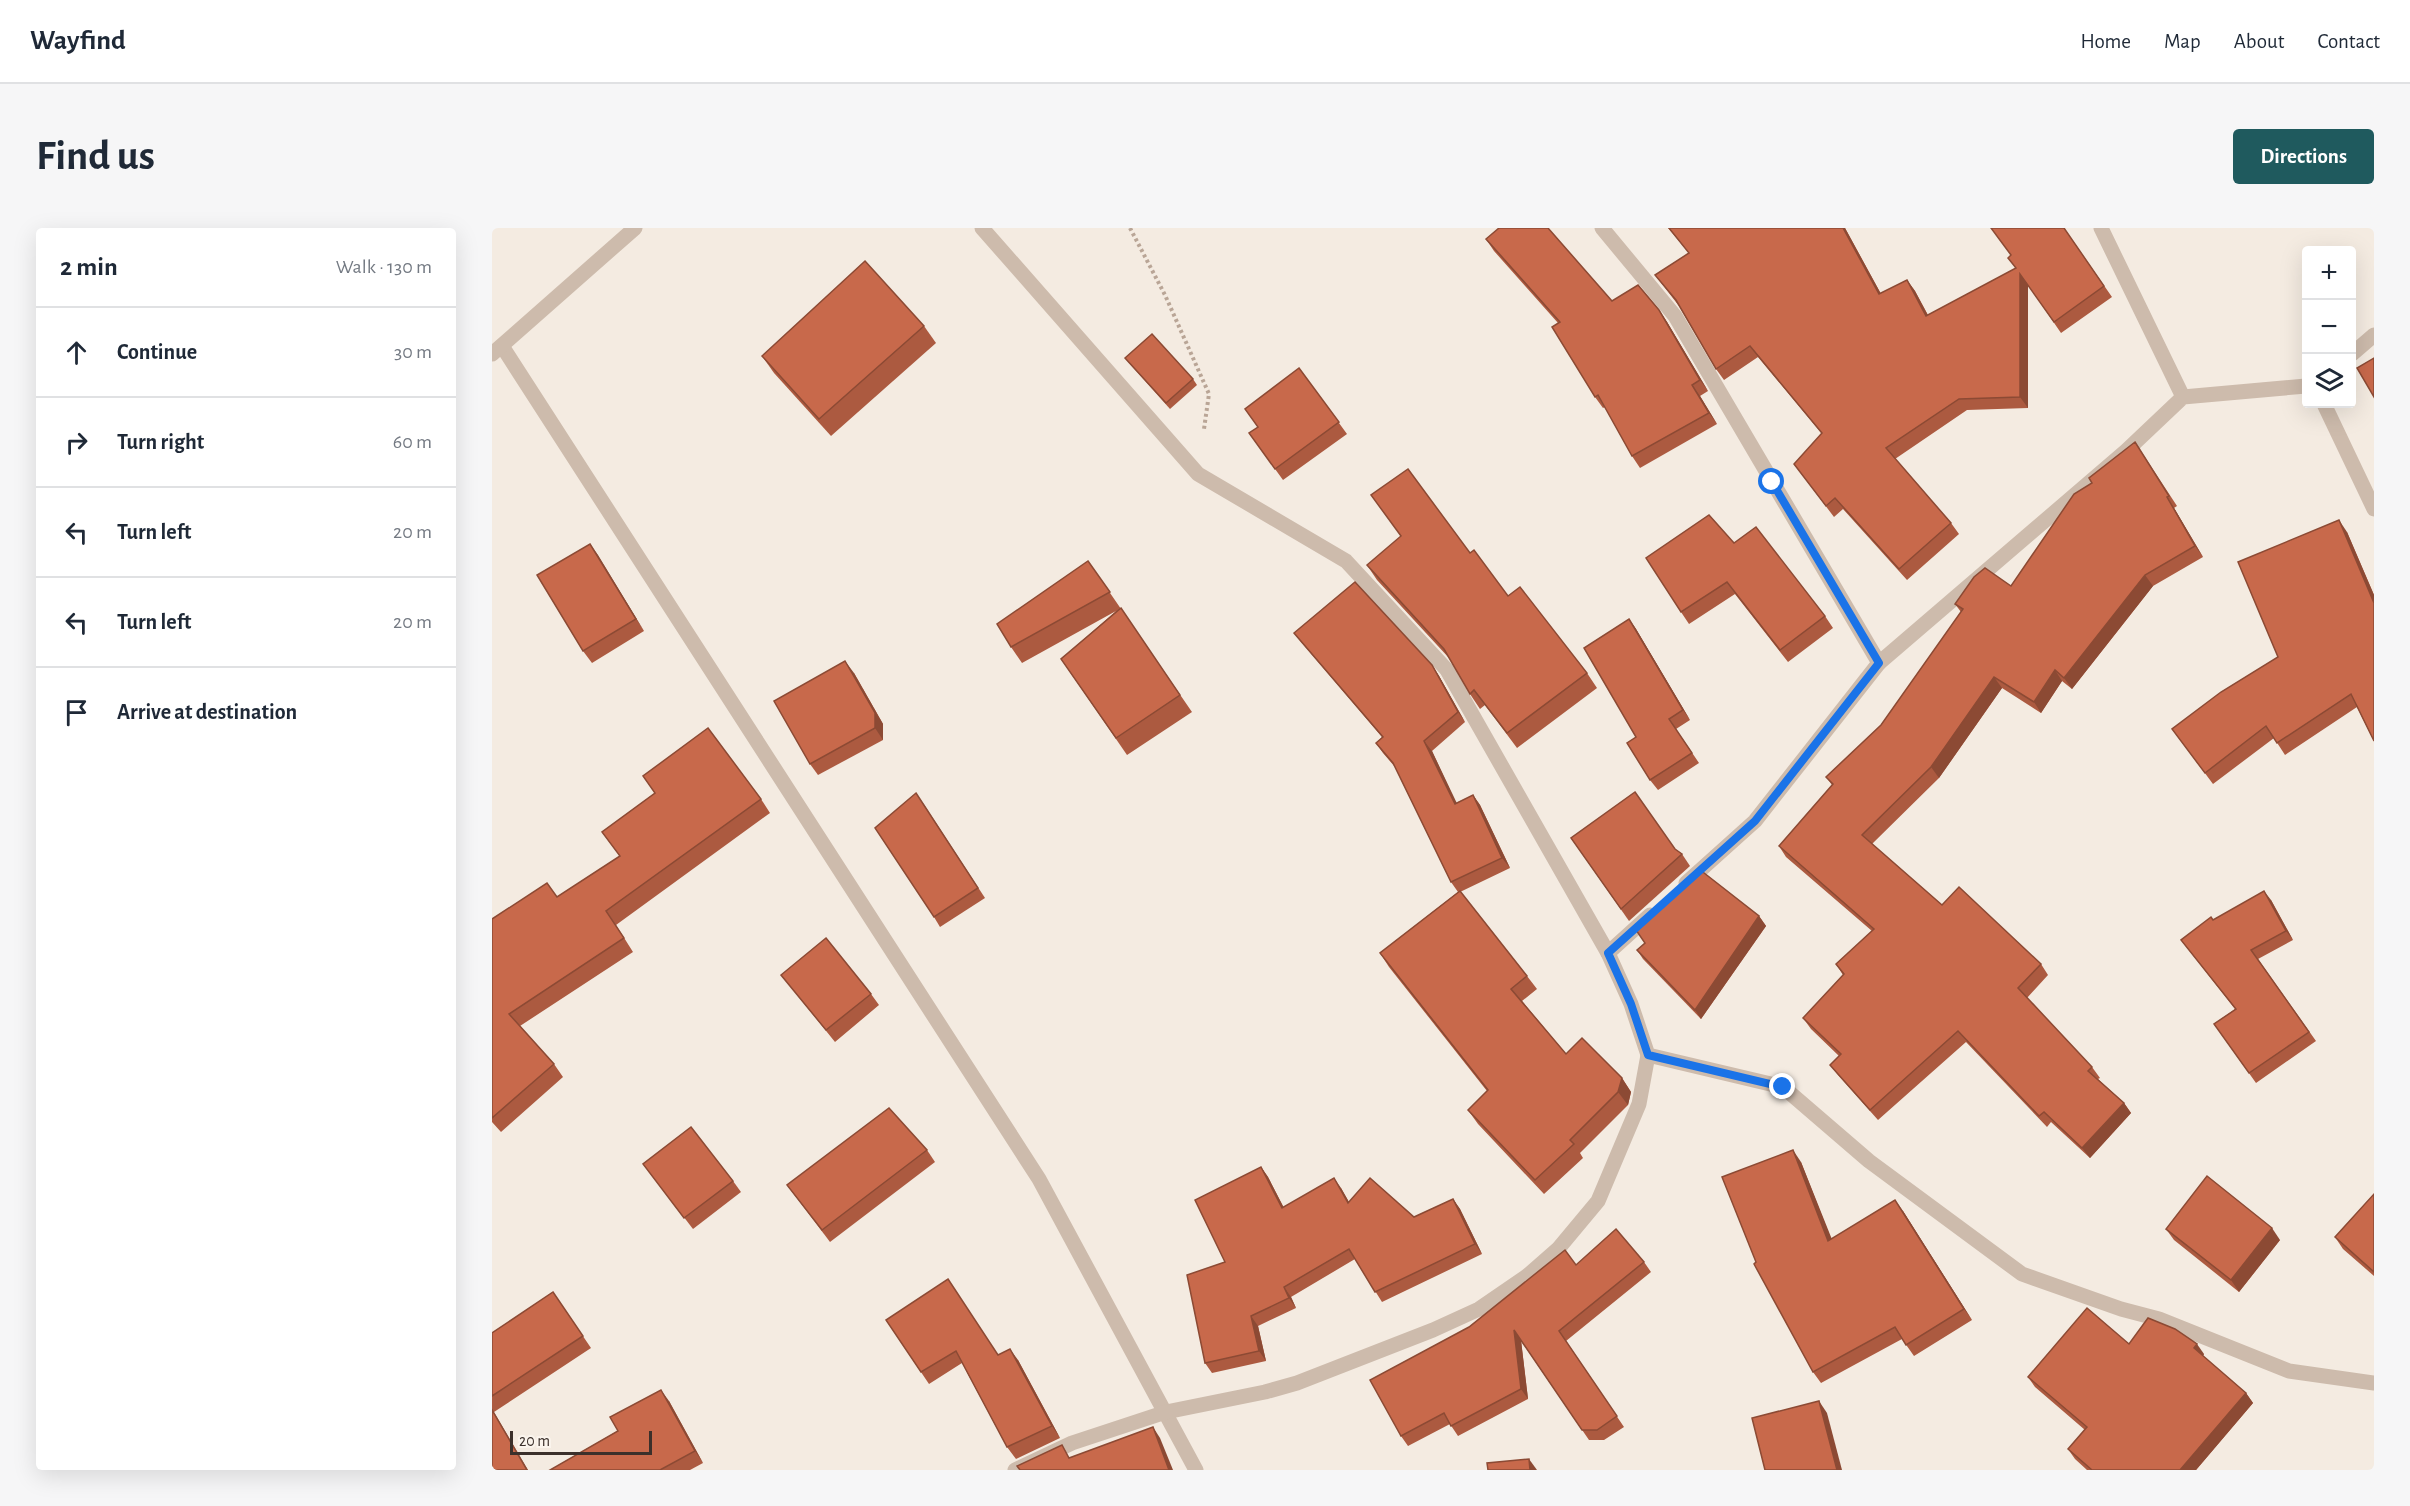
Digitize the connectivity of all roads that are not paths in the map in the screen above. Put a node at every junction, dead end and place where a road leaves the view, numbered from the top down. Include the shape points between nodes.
1 (635, 228) edge
2 (982, 228) edge
3 (1602, 228) edge
4 (2101, 228) edge
5 (2374, 335) edge
6 (497, 350) edge
7 (2356, 351) edge
8 (2302, 386) edge
9 (2183, 397) junction
10 (2326, 408) edge
11 (2374, 509) edge
12 (1879, 663) junction
13 (1677, 891) edge
14 (1660, 907) edge
15 (1608, 953) junction
16 (1648, 1055) junction
17 (2374, 1383) edge
18 (1166, 1412) junction
19 (1015, 1470) edge
20 (1196, 1470) edge

1 - 6 street
2 - 15 street via 1198,474 1346,561 1447,670
3 - 12 street via 1675,316
4 - 9 street
5 - 7 street
6 - 18 street via 1039,1179
8 - 9 street
9 - 12 street via 2126,451
10 - 11 street
12 - 13 street via 1755,821
14 - 15 street
15 - 16 street
16 - 17 street via 1783,1087 1869,1161 2022,1274 2159,1319 2289,1371
16 - 18 street via 1639,1104 1598,1201 1558,1249 1527,1276 1470,1313 1297,1383
18 - 19 street via 1072,1443
18 - 20 street

